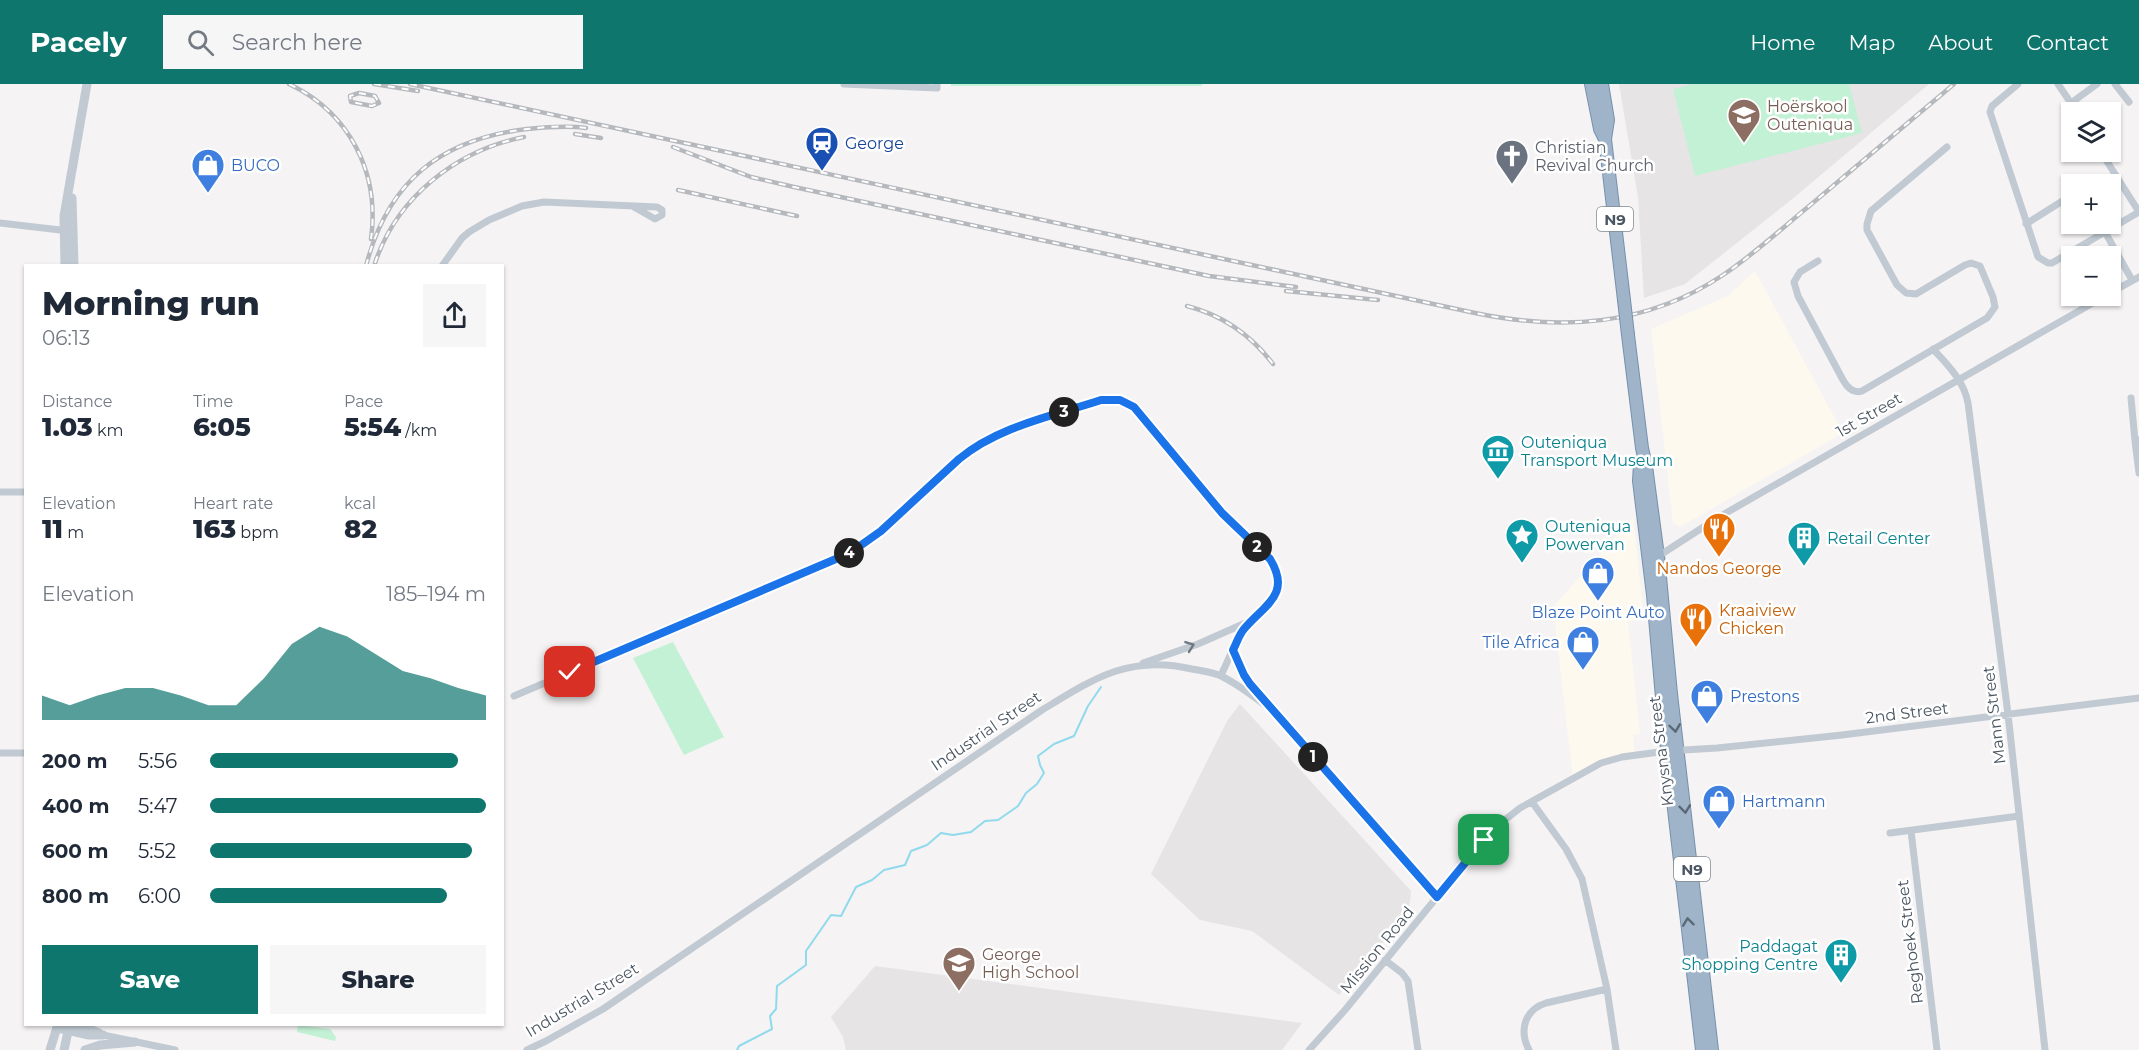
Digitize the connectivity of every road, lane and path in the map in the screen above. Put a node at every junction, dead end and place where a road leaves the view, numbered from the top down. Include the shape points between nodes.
1 (87, 84) edge
2 (844, 84) edge
3 (937, 84) edge
4 (1591, 84) edge
5 (1602, 84) edge
6 (2018, 84) edge
7 (2058, 84) edge
8 (2097, 84) edge
9 (2115, 84) edge
10 (2070, 102) edge
11 (2072, 102) edge
12 (2129, 102) dead end
13 (1605, 139) junction
14 (1947, 147) dead end
15 (2107, 162) edge
16 (2061, 202) edge
17 (634, 207) dead end
18 (2139, 212) edge
19 (2121, 223) edge
20 (0, 224) edge
21 (2026, 224) junction
22 (69, 231) junction
23 (2102, 234) edge
24 (2106, 234) edge
25 (1818, 261) dead end
26 (65, 264) edge
27 (74, 264) edge
28 (443, 264) edge
29 (2136, 278) edge
30 (2121, 287) edge
31 (2087, 306) edge
32 (1933, 350) junction
33 (1958, 379) junction
34 (2131, 398) dead end
35 (2137, 441) edge
36 (2139, 473) edge
37 (0, 492) edge
38 (24, 492) edge
39 (1652, 558) junction
40 (1252, 620) junction
41 (1233, 650) junction
42 (1135, 666) junction
43 (1221, 675) junction
44 (514, 696) dead end
45 (2139, 698) edge
46 (1273, 711) junction
47 (2008, 714) junction
48 (1673, 751) junction
49 (0, 753) edge
50 (24, 753) edge
51 (1532, 802) junction
52 (2019, 816) junction
53 (1911, 831) junction
54 (1890, 833) dead end
55 (1437, 897) junction
56 (1385, 960) junction
57 (1607, 989) junction
58 (58, 1026) edge
59 (72, 1027) edge
60 (103, 1035) joint
61 (135, 1042) junction
62 (50, 1050) edge
63 (64, 1050) edge
64 (85, 1050) edge
65 (175, 1050) edge
66 (527, 1050) edge
67 (1309, 1050) edge
68 (1418, 1050) edge
69 (1529, 1050) edge
70 (1616, 1050) edge
71 (1702, 1050) edge
72 (1712, 1050) edge
73 (1937, 1050) edge
74 (2045, 1050) edge

1 - 22 street via 72,179
2 - 3 street via 937,88
4 - 13 highway, N9
5 - 13 highway, N9 via 1608,120
6 - 21 street via 1990,112
7 - 10 street
8 - 11 street
9 - 12 street
13 - 39 highway, Knysna Street / N9, bridge via 1646,466
14 - 32 street via 1871,211 1866,224 1897,285 1906,293 1916,294 1971,263 1984,271 1995,307 1992,313
15 - 18 street
16 - 21 street
17 - 28 street via 544,202 522,206 469,232
18 - 19 street
20 - 22 street
21 - 23 street via 2035,254 2052,264
22 - 26 street
22 - 27 street
24 - 29 street
25 - 32 street via 1800,272 1794,282 1847,387 1862,391
29 - 30 street
31 - 33 street, 1st Street
32 - 33 street
33 - 39 street, 1st Street
33 - 47 street, Mann Street via 1968,403
34 - 35 street
35 - 36 street
37 - 38 street
39 - 48 highway, Knysna Street / N9
40 - 41 street
42 -> 40 street
40 - 44 street via 1278,590 1278,573 1270,559 1222,513 1134,407 1114,398 1021,426 978,444 881,531 850,553
41 - 43 street
41 - 46 street via 1244,675
42 - 43 street, Industrial Street via 1180,666
42 - 66 street, Industrial Street via 1090,681 1041,710 603,1009
43 - 46 street, Industrial Street
45 - 47 street, 2nd Street
46 - 55 street, Industrial Street
47 - 48 street, 2nd Street
47 - 52 street, Mann Street
48 - 51 street, Mission Road via 1601,763
71 -> 48 highway, Knysna Street / N9
48 -> 72 highway, Knysna Street / N9
49 - 50 street
51 - 55 street, Mission Road via 1488,836
51 - 57 street via 1582,879
52 - 53 street
52 - 74 street, Mann Street
53 - 54 street
53 - 73 street, Reghoek Street
55 - 56 street, Mission Road
56 - 67 street, Mission Road
56 - 68 street via 1408,981
57 - 69 street via 1536,1007 1524,1024
57 - 70 street
58 - 59 street
58 - 62 street
59 - 60 street via 90,1035
59 - 63 street
60 - 61 street
61 - 64 street
61 - 65 street

